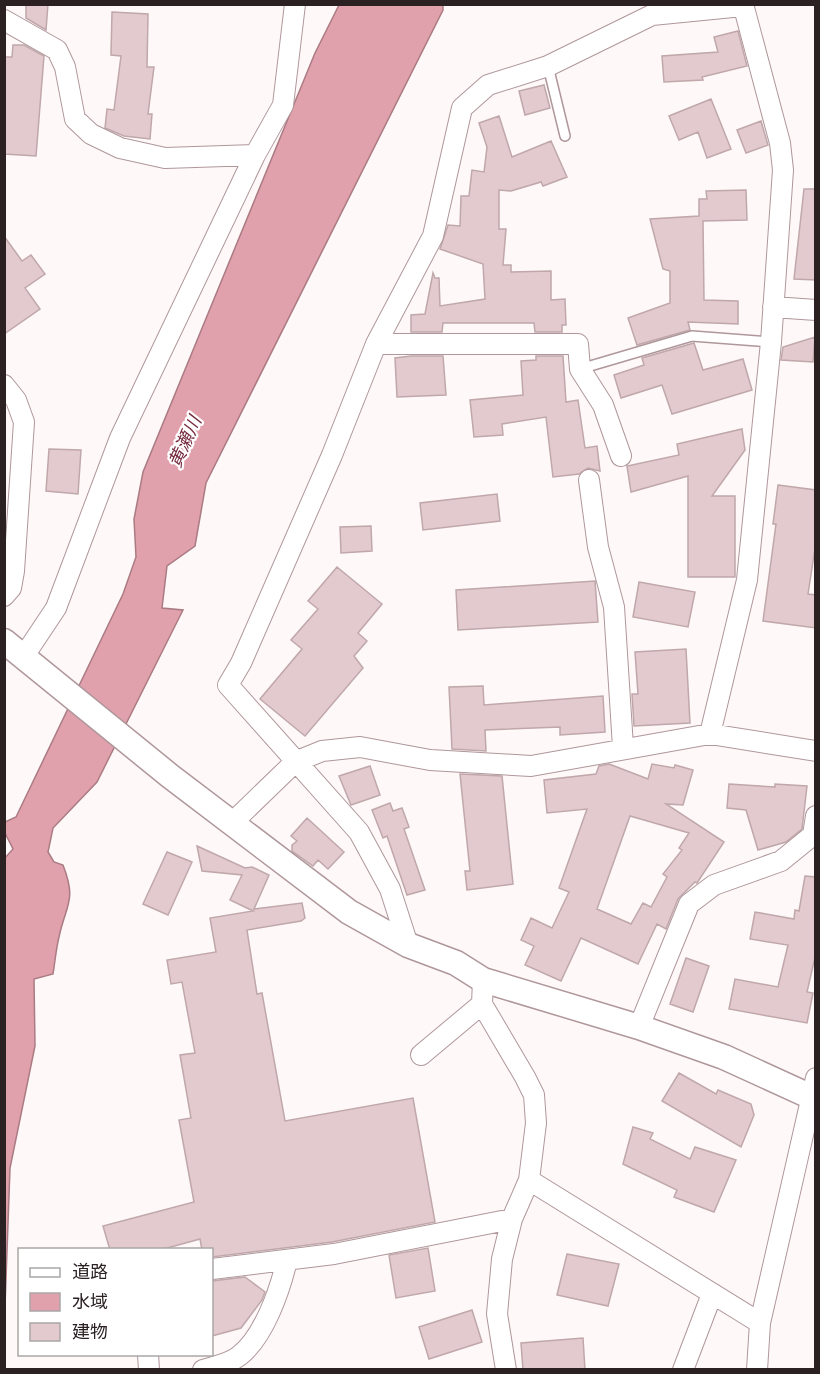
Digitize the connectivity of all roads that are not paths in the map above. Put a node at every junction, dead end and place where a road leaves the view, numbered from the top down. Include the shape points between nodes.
1 (295, 4) edge
2 (743, 5) edge
3 (4, 20) edge
4 (549, 66) junction
5 (565, 136) dead end
6 (255, 155) junction
7 (773, 306) junction
8 (816, 310) edge
9 (771, 342) junction
10 (376, 344) junction
11 (580, 369) junction
12 (4, 385) edge
13 (621, 456) dead end
14 (589, 480) dead end
15 (4, 596) edge
16 (4, 641) edge
17 (29, 660) junction
18 (710, 734) junction
19 (623, 747) junction
20 (816, 750) edge
21 (295, 762) junction
22 (816, 816) edge
23 (233, 822) junction
24 (408, 945) junction
25 (483, 980) junction
26 (482, 1004) junction
27 (639, 1027) junction
28 (421, 1054) dead end
29 (815, 1092) edge
30 (529, 1180) junction
31 (512, 1219) junction
32 (287, 1260) junction
33 (213, 1269) edge
34 (712, 1294) junction
35 (760, 1323) junction
36 (203, 1370) edge
37 (506, 1370) edge
38 (683, 1370) edge
39 (757, 1370) edge

1 - 6 street via 283,105
2 - 4 street via 652,15
2 - 7 street via 782,152
3 - 6 street via 57,50 65,67 75,119 91,134 120,148 165,158
4 - 5 lane
4 - 10 street via 488,85 462,108 433,236
6 - 17 street via 120,438 56,608
7 - 8 street
7 - 9 street
9 - 11 lane via 692,336
9 - 18 street via 747,580
10 - 11 street via 578,344
10 - 21 street via 332,455 228,685
11 - 13 street via 603,405
12 - 15 street via 16,400 24,422 14,571 11,588
14 - 19 street via 598,547 614,607
16 - 17 street
17 - 23 street via 170,776
18 - 19 street
18 - 20 street
19 - 21 street via 531,766 430,760 360,747 322,751
21 - 23 street
21 - 24 street via 359,832 390,889
22 - 27 street via 813,835 781,861 714,885 689,904
23 - 24 street via 349,912
24 - 25 street via 456,963
25 - 26 street
25 - 27 street
26 - 28 street
26 - 30 street via 534,1095 536,1123
27 - 29 street
29 - 35 street
30 - 31 street
30 - 34 street
31 - 32 street
31 - 37 street via 502,1259 497,1314
32 - 33 street
32 - 36 street via 279,1292 247,1348 237,1358
34 - 35 street
34 - 38 street
35 - 39 street

